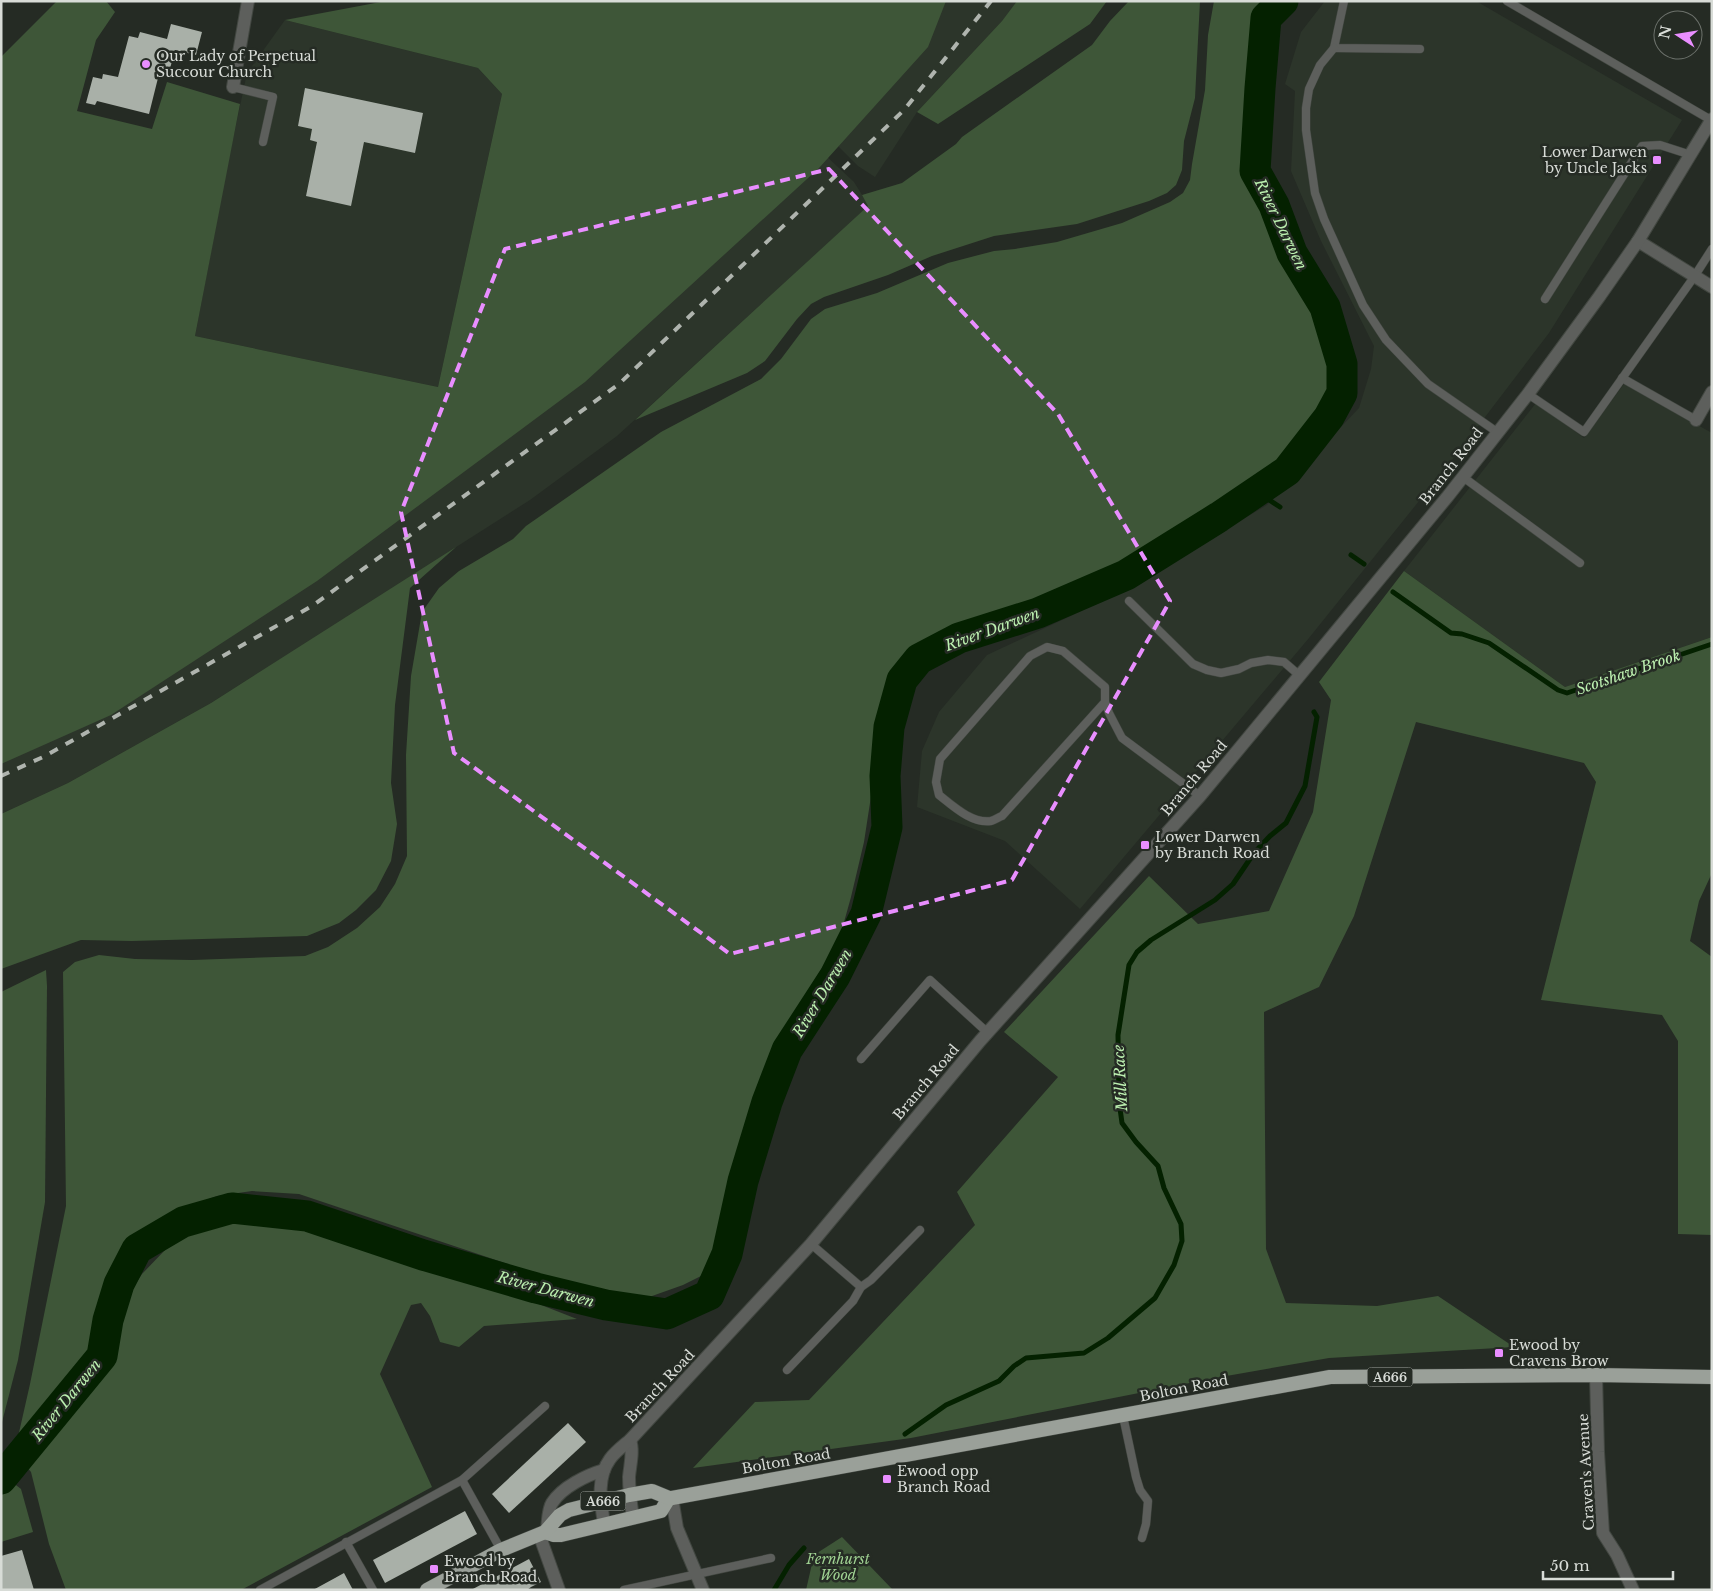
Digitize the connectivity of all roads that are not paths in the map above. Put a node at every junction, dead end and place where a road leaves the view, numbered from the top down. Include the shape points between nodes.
1 (248, 1) edge
2 (1344, 1) edge
3 (1507, 1) edge
4 (1334, 48) junction
5 (1420, 49) dead end
6 (232, 87) joint
7 (1711, 120) edge
8 (263, 142) dead end
9 (1691, 155) junction
10 (1638, 241) junction
11 (1712, 248) edge
12 (1694, 277) junction
13 (1712, 287) edge
14 (1546, 299) dead end
15 (1622, 378) junction
16 (1528, 394) junction
17 (1710, 401) edge
18 (1696, 420) joint
19 (1497, 432) junction
20 (1462, 476) junction
21 (1580, 563) dead end
22 (1129, 601) dead end
23 (1300, 675) junction
24 (1105, 702) junction
25 (1200, 796) junction
26 (988, 1033) junction
27 (861, 1059) dead end
28 (920, 1230) dead end
29 (811, 1244) junction
30 (861, 1287) junction
31 (787, 1370) dead end
32 (1596, 1375) junction
33 (1712, 1377) edge
34 (545, 1406) dead end
35 (1123, 1416) junction
36 (630, 1440) junction
37 (604, 1470) junction
38 (462, 1480) junction
39 (629, 1495) junction
40 (671, 1498) junction
41 (601, 1501) junction
42 (633, 1518) junction
43 (604, 1524) junction
44 (543, 1532) junction
45 (1142, 1538) dead end
46 (346, 1542) junction
47 (501, 1550) junction
48 (771, 1558) dead end
49 (696, 1574) junction
50 (629, 1589) edge
51 (260, 1590) edge
52 (373, 1590) edge
53 (427, 1590) edge
54 (559, 1590) edge
55 (703, 1590) edge
56 (1633, 1590) edge

1 - 6 street
2 - 4 lane
3 - 7 lane
4 - 5 lane
4 - 19 lane via 1320,65 1309,89 1306,108 1315,193 1324,219 1363,305 1386,340 1428,384
6 - 8 lane via 272,97
7 - 9 street, Branch Road
9 - 10 street, Branch Road
9 - 14 lane via 1660,144 1642,146
10 - 12 street
10 - 16 street, Branch Road
11 - 12 lane
12 - 13 street
12 - 15 lane
15 - 16 lane via 1584,432
15 - 18 lane
16 - 19 street, Branch Road
17 - 18 street
19 - 20 street, Branch Road
20 - 21 lane
20 - 23 street, Branch Road
22 - 23 lane via 1193,664 1221,673 1268,660 1284,662
23 - 25 street, Branch Road
24 - 24 lane via 1105,687 1063,652 1048,648 1030,656 940,759 936,782 939,795 978,820 991,821 1002,816
24 - 25 lane via 1122,738
25 - 26 street, Branch Road
26 - 27 lane via 930,980
26 - 29 street, Branch Road
28 - 30 lane
29 - 30 lane
29 - 36 street, Branch Road
30 - 31 lane via 853,1301
32 - 33 highway, Bolton Road / A666
32 - 35 highway, Bolton Road / A666 via 1330,1377
32 - 56 street, Craven's Avenue via 1603,1533
34 - 38 lane
35 - 40 highway, Bolton Road / A666
35 - 45 lane via 1136,1478 1148,1501
36 - 37 street, Branch Road
36 - 39 street, Branch Road
37 - 41 street
37 - 44 street via 576,1481 552,1503
38 - 46 lane
38 - 47 lane
39 - 40 highway, Bolton Road / A666 via 652,1491
39 - 41 highway, Bolton Road / A666
39 - 42 street, Branch Road
40 - 42 highway, Bolton Road / A666 via 661,1511
40 - 49 street via 678,1528
41 - 43 street
41 - 44 highway, Bolton Road / A666 via 560,1514
42 - 43 highway, Bolton Road / A666
43 - 44 highway, Bolton Road / A666 via 560,1535
44 - 47 highway, Bolton Road / A666
44 - 54 street
46 - 51 lane
46 - 52 lane
47 - 53 highway, Bolton Road / A666
48 - 49 lane
49 - 50 lane
49 - 55 street

